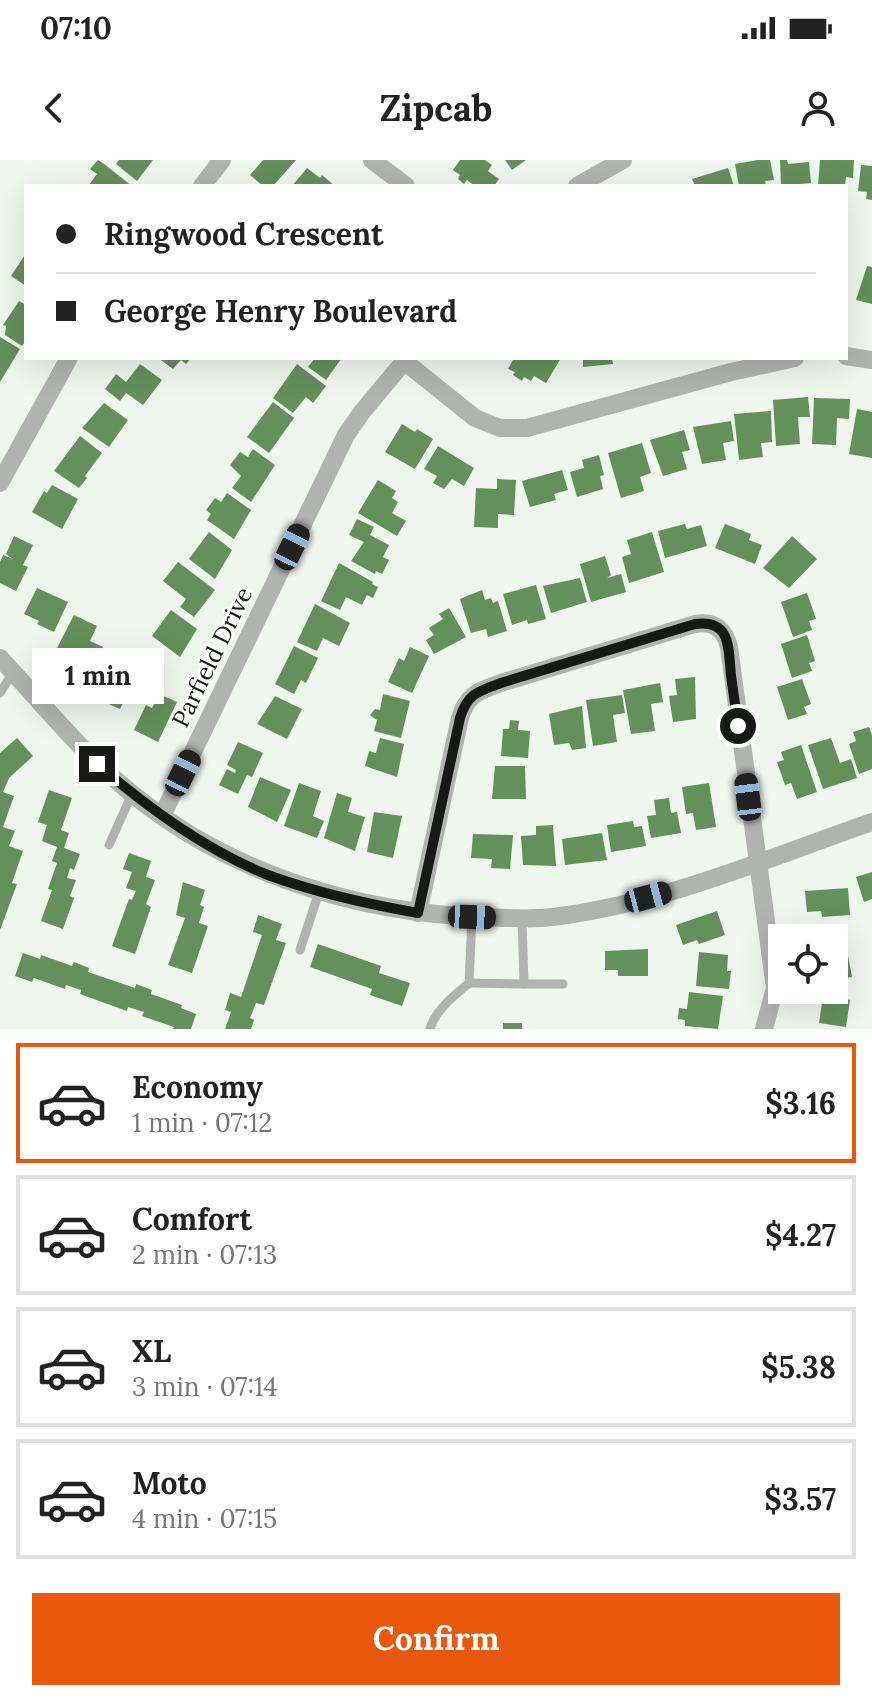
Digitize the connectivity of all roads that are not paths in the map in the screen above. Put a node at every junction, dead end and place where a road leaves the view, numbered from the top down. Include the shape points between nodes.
1 (222, 160) edge
2 (372, 160) edge
3 (623, 160) edge
4 (204, 184) edge
5 (403, 184) edge
6 (581, 184) edge
7 (848, 356) edge
8 (68, 360) edge
9 (405, 360) edge
10 (786, 360) edge
11 (872, 360) edge
12 (0, 483) edge
13 (0, 658) edge
14 (13, 672) junction
15 (0, 693) edge
16 (132, 794) junction
17 (162, 816) junction
18 (872, 822) edge
19 (109, 845) dead end
20 (757, 861) junction
21 (319, 892) junction
22 (418, 913) junction
23 (472, 917) junction
24 (522, 919) junction
25 (300, 950) dead end
26 (469, 983) junction
27 (524, 984) junction
28 (563, 984) dead end
29 (430, 1029) edge
30 (764, 1029) edge

1 - 4 street
2 - 5 street
3 - 6 street
7 - 11 street
8 - 12 street
9 - 10 street via 475,418 500,428 527,428
9 - 17 street, Parfield Drive via 346,435
13 - 14 street
14 - 15 lane
14 - 16 street via 97,764
16 - 17 street
16 - 19 lane
17 - 21 street via 266,874
18 - 20 street
20 - 22 street via 729,647 715,625 707,622 473,694 460,718
20 - 24 street via 619,904
20 - 30 street via 775,988
21 - 22 street
21 - 25 lane
22 - 23 street
23 - 24 street
23 - 26 lane
24 - 27 lane
26 - 27 lane
26 - 29 lane
27 - 28 lane

